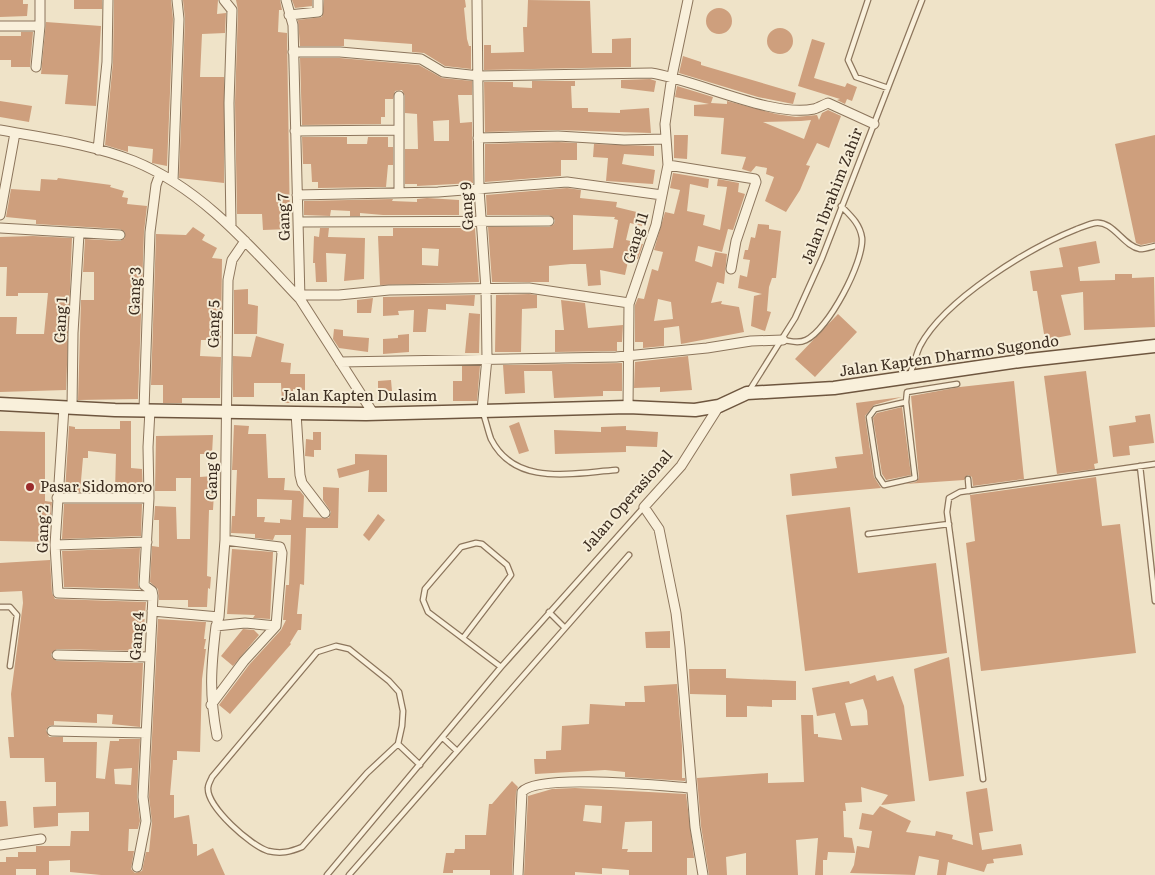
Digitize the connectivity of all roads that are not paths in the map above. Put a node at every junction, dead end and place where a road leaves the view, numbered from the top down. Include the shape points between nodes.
1 (40, 0) edge
2 (108, 0) edge
3 (177, 0) edge
4 (224, 0) edge
5 (286, 0) edge
6 (318, 0) edge
7 (477, 0) edge
8 (688, 0) edge
9 (868, 0) edge
10 (922, 0) edge
11 (289, 15) junction
12 (0, 26) edge
13 (40, 26) junction
14 (293, 52) junction
15 (36, 67) dead end
16 (479, 76) junction
17 (672, 76) junction
18 (888, 88) junction
19 (399, 96) dead end
20 (874, 124) junction
21 (0, 130) edge
22 (399, 130) junction
23 (295, 131) junction
24 (15, 133) junction
25 (478, 138) junction
26 (666, 139) junction
27 (98, 150) junction
28 (668, 165) junction
29 (160, 174) junction
30 (173, 181) junction
31 (479, 189) junction
32 (399, 193) junction
33 (297, 194) junction
34 (662, 195) junction
35 (841, 206) junction
36 (0, 215) edge
37 (482, 220) junction
38 (549, 221) dead end
39 (298, 222) junction
40 (231, 226) junction
41 (0, 228) edge
42 (79, 234) junction
43 (120, 235) dead end
44 (245, 241) junction
45 (1155, 246) edge
46 (731, 269) dead end
47 (486, 289) junction
48 (300, 297) junction
49 (629, 303) junction
50 (783, 340) junction
51 (1155, 346) edge
52 (628, 355) junction
53 (487, 358) junction
54 (340, 362) junction
55 (956, 370) junction
56 (909, 378) junction
57 (747, 393) junction
58 (906, 402) junction
59 (0, 404) edge
60 (628, 406) junction
61 (718, 406) junction
62 (68, 407) junction
63 (147, 410) junction
64 (482, 410) junction
65 (226, 412) junction
66 (296, 413) junction
67 (373, 413) junction
68 (1155, 464) edge
69 (1140, 466) junction
70 (616, 470) dead end
71 (968, 479) dead end
72 (969, 491) junction
73 (57, 498) junction
74 (149, 498) junction
75 (644, 507) junction
76 (325, 513) dead end
77 (949, 524) junction
78 (868, 534) dead end
79 (224, 540) junction
80 (147, 542) junction
81 (55, 545) junction
82 (629, 555) dead end
83 (153, 596) junction
84 (1155, 601) edge
85 (0, 607) edge
86 (152, 611) junction
87 (549, 612) junction
88 (217, 621) junction
89 (276, 626) junction
90 (564, 627) junction
91 (463, 638) junction
92 (57, 654) dead end
93 (149, 657) junction
94 (10, 666) dead end
95 (501, 667) junction
96 (210, 704) junction
97 (52, 731) dead end
98 (146, 733) junction
99 (217, 736) dead end
100 (443, 738) junction
101 (398, 744) junction
102 (457, 752) junction
103 (420, 765) junction
104 (983, 779) dead end
105 (691, 788) junction
106 (41, 839) dead end
107 (0, 844) edge
108 (137, 867) dead end
109 (327, 875) edge
110 (349, 875) edge
111 (518, 875) edge
112 (703, 875) edge

1 - 13 street
2 - 27 street via 107,62
3 - 30 street
4 - 40 street via 232,10 229,103
5 - 11 street, Gang 7
6 - 11 street via 318,12
7 - 16 street, Gang 9
8 - 17 street, Gang 11
9 - 18 lane via 850,52 849,65 856,77
10 - 18 lane, Jalan Ibrahim Zahir
11 - 14 street, Gang 7 via 293,25
12 - 13 street
13 - 15 street
14 - 16 street via 340,52 421,59 443,72
14 - 23 street, Gang 7
16 - 17 street
16 - 25 street, Gang 9
17 - 20 street via 771,107 814,109 828,102
17 - 26 street, Gang 11
18 - 20 lane, Jalan Ibrahim Zahir
19 - 22 street
20 - 35 lane, Jalan Ibrahim Zahir
21 - 24 street
22 - 23 street
22 - 32 street
23 - 33 street, Gang 7
24 - 27 street
24 - 36 street
25 - 26 street
25 - 31 street, Gang 9
26 - 28 street, Gang 11
27 - 29 street
28 - 34 street, Gang 11
28 - 46 street via 755,179
29 - 30 street
29 - 63 street, Gang 3 via 150,232
30 - 40 street
31 - 32 street
31 - 34 street via 567,182
31 - 37 street, Gang 9
32 - 33 street
33 - 39 street, Gang 7
34 - 49 street, Gang 11
35 - 50 lane, Jalan Ibrahim Zahir via 822,258
35 - 50 lane via 855,220 862,239 850,280 828,321 812,336 798,342
37 - 38 street
37 - 39 street
37 - 47 street, Gang 9
39 - 48 street, Gang 7
40 - 44 street
41 - 42 street
42 - 43 street
42 - 62 street, Gang 1
44 - 48 street
44 - 65 street, Gang 5 via 232,260 228,280
45 - 56 lane via 1141,249 1104,223 1095,223 1058,237 977,287 942,318 921,345
47 - 48 street via 389,290
47 - 49 street via 547,290
47 - 53 street, Gang 9
48 - 54 street
49 - 52 street, Gang 11
50 - 52 street
50 - 57 lane, Jalan Ibrahim Zahir
51 - 55 main road, Jalan Kapten Dharmo Sugondo
52 - 53 street
52 - 60 street, Gang 11
53 - 54 street
53 - 64 street, Gang 9
54 - 67 street
55 - 56 main road, Jalan Kapten Dharmo Sugondo
55 - 58 lane via 957,386 908,390
56 - 57 main road, Jalan Kapten Dharmo Sugondo via 834,388
57 - 61 main road
58 - 58 lane via 875,409 869,418 878,476 884,485 915,478
59 - 62 main road, Jalan Kapten Dulasim
60 - 61 main road, Jalan Kapten Dulasim via 695,410
60 - 64 main road, Jalan Kapten Dulasim
61 - 75 street, Jalan Operasional via 682,466
62 - 63 main road, Jalan Kapten Dulasim
62 - 73 street, Gang 2
63 - 65 main road, Jalan Kapten Dulasim
63 - 74 street, Gang 4
64 - 67 main road, Jalan Kapten Dulasim
64 - 70 lane via 491,438 498,448 525,471 549,474
65 - 66 main road, Jalan Kapten Dulasim
65 - 79 street, Gang 6
66 - 67 main road, Jalan Kapten Dulasim
66 - 76 street via 302,483
68 - 69 lane
69 - 72 lane
69 - 84 lane
71 - 72 lane
72 - 77 lane via 949,498
73 - 74 street
73 - 81 street, Gang 2
74 - 80 street, Gang 4
75 - 87 lane, Jalan Operasional
75 - 105 street via 659,529 676,613
77 - 78 lane
77 - 104 lane
79 - 88 street, Gang 6
79 - 89 street via 281,548
80 - 81 street
80 - 83 street, Gang 4 via 144,585
81 - 83 street, Gang 2 via 58,592
82 - 90 lane
83 - 86 street, Gang 4
85 - 94 lane via 10,607 17,615
86 - 88 street
86 - 93 street, Gang 4
87 - 90 lane
87 - 95 lane, Jalan Operasional
88 - 89 street
88 - 96 street, Gang 6 via 210,674
89 - 96 street
90 - 102 lane
91 - 91 lane via 428,612 423,594 461,547 482,544 507,565 510,575
91 - 95 lane
92 - 93 street
93 - 98 street, Gang 4
95 - 100 lane, Jalan Operasional
96 - 99 street, Gang 6
97 - 98 street
98 - 108 street, Gang 4 via 143,797 146,821
100 - 102 lane
100 - 103 lane, Jalan Operasional
101 - 101 lane via 403,711 399,692 349,649 341,646 328,648 317,652 212,777 208,787 210,798 249,842 268,851 287,853 302,847 367,773
101 - 103 lane
102 - 110 lane
103 - 109 lane, Jalan Operasional
105 - 111 street via 562,781 527,787 522,792
105 - 112 street
106 - 107 street

